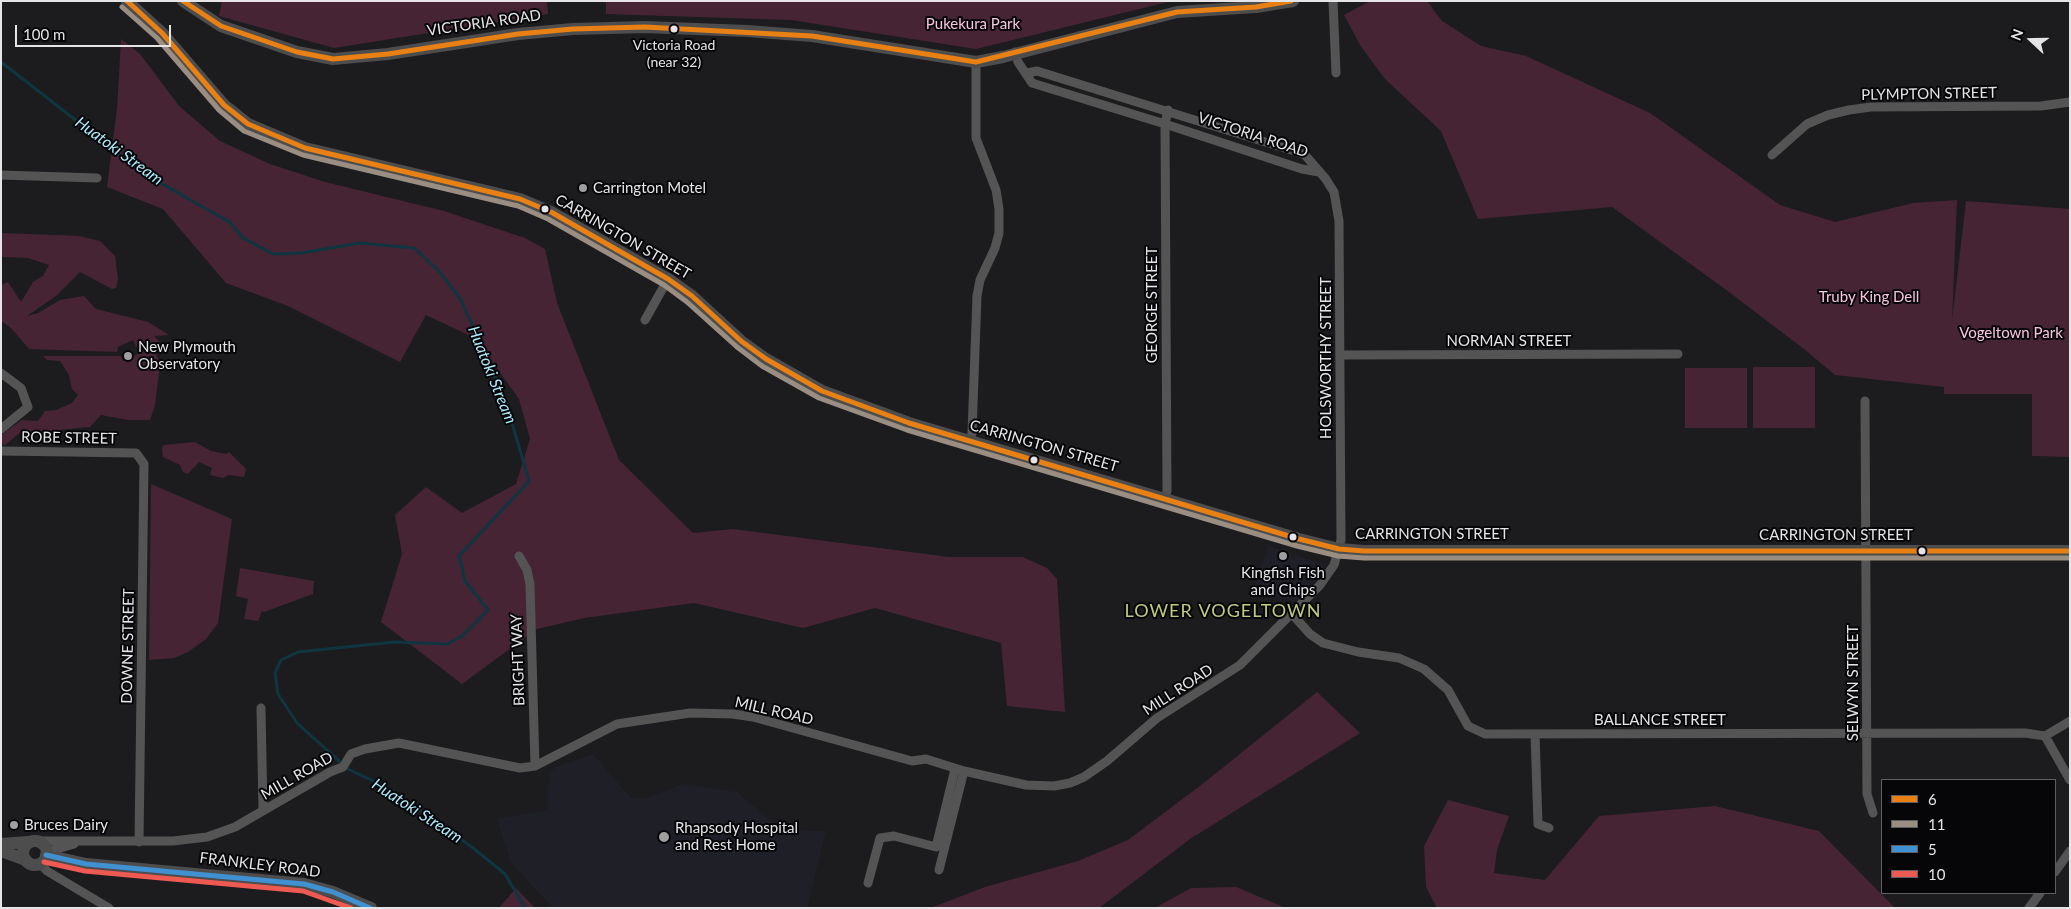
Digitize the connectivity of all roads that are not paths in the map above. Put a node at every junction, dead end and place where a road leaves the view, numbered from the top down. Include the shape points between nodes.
1 (128, 1) edge
2 (183, 1) edge
3 (1293, 1) edge
4 (1333, 1) edge
5 (1015, 52) junction
6 (976, 62) junction
7 (1027, 73) junction
8 (1336, 73) dead end
9 (2070, 102) edge
10 (1168, 110) junction
11 (1165, 124) junction
12 (1772, 155) dead end
13 (1319, 172) junction
14 (1, 175) edge
15 (97, 178) dead end
16 (668, 279) junction
17 (645, 320) dead end
18 (1678, 354) dead end
19 (1340, 355) junction
20 (1, 372) edge
21 (1866, 401) dead end
22 (1, 429) edge
23 (970, 441) junction
24 (1, 451) edge
25 (136, 453) joint
26 (1164, 499) junction
27 (1339, 549) junction
28 (1866, 551) junction
29 (2070, 551) edge
30 (519, 556) dead end
31 (1292, 614) junction
32 (261, 708) dead end
33 (2070, 721) edge
34 (1535, 734) junction
35 (1867, 734) junction
36 (2045, 736) junction
37 (534, 766) junction
38 (960, 770) junction
39 (2070, 780) edge
40 (263, 811) junction
41 (1873, 813) dead end
42 (1549, 828) dead end
43 (33, 842) junction
44 (82, 842) junction
45 (139, 842) junction
46 (1, 844) edge
47 (1, 851) edge
48 (2070, 851) edge
49 (44, 857) junction
50 (26, 860) junction
51 (939, 870) dead end
52 (2056, 871) edge
53 (868, 883) dead end
54 (2039, 894) edge
55 (109, 908) edge
56 (372, 908) edge
57 (2029, 908) edge

1 - 16 main road, CARRINGTON STREET via 162,33 224,104 248,124 305,148 520,199 551,212
2 - 6 main road, VICTORIA ROAD via 221,26 297,52 333,59 518,34 645,28 812,36
3 - 5 main road via 1177,12
4 - 8 street
5 - 6 main road, VICTORIA ROAD
5 - 7 street, VICTORIA ROAD
6 - 23 street via 976,138 996,190 999,233 977,296
7 - 10 street, VICTORIA ROAD via 1037,72
7 - 11 street, VICTORIA ROAD via 1032,83
9 - 12 street, PLYMPTON STREET via 2041,106 1871,107 1849,110 1807,124
10 - 11 street, GEORGE STREET
10 - 13 street, VICTORIA ROAD via 1304,154
11 - 13 street, VICTORIA ROAD
11 - 26 street, GEORGE STREET via 1167,491
13 - 19 street, HOLSWORTHY STREET via 1334,192 1338,205
14 - 15 street
16 - 17 street
16 - 23 main road, CARRINGTON STREET via 692,296 741,341 801,380 873,411
18 - 19 street, NORMAN STREET
19 - 27 street, HOLSWORTHY STREET
20 - 22 street via 21,388 28,407
21 - 28 street, SELWYN STREET
23 - 26 main road, CARRINGTON STREET
24 - 25 street, ROBE STREET
25 - 45 street, DOWNE STREET via 144,464
26 - 27 main road, CARRINGTON STREET
27 - 28 main road, CARRINGTON STREET
27 - 31 street, MILL ROAD via 1332,570
28 - 29 main road, CARRINGTON STREET
28 - 35 street, SELWYN STREET
30 - 37 street, BRIGHT WAY via 530,584
31 - 34 street, BALLANCE STREET via 1310,634 1324,643 1399,658 1424,669 1448,690 1474,731
31 - 38 street, MILL ROAD via 1240,665 1157,718 1084,777 1054,786 1026,785
32 - 40 street
33 - 36 street
34 - 35 street, BALLANCE STREET
34 - 42 street via 1538,824
35 - 36 street, BALLANCE STREET
35 - 41 street, SELWYN STREET via 1867,794
36 - 39 street
37 - 38 street, MILL ROAD via 617,724 690,713 753,717 912,761 926,759
37 - 40 street, MILL ROAD via 520,768 399,743 351,754 343,767
38 - 51 street
38 - 53 street via 936,847 894,836 880,838
40 - 45 street, MILL ROAD via 227,832 213,836
43 - 44 street, MILL ROAD
43 - 46 main road
43 - 49 main road via 44,844
43 - 50 main road via 24,851
44 - 45 street, MILL ROAD
44 - 49 street, MILL ROAD
47 - 50 main road
48 - 52 street
49 - 50 main road via 32,864
49 - 55 street via 47,871
49 - 56 main road, FRANKLEY ROAD via 86,864 304,884
54 - 57 street

